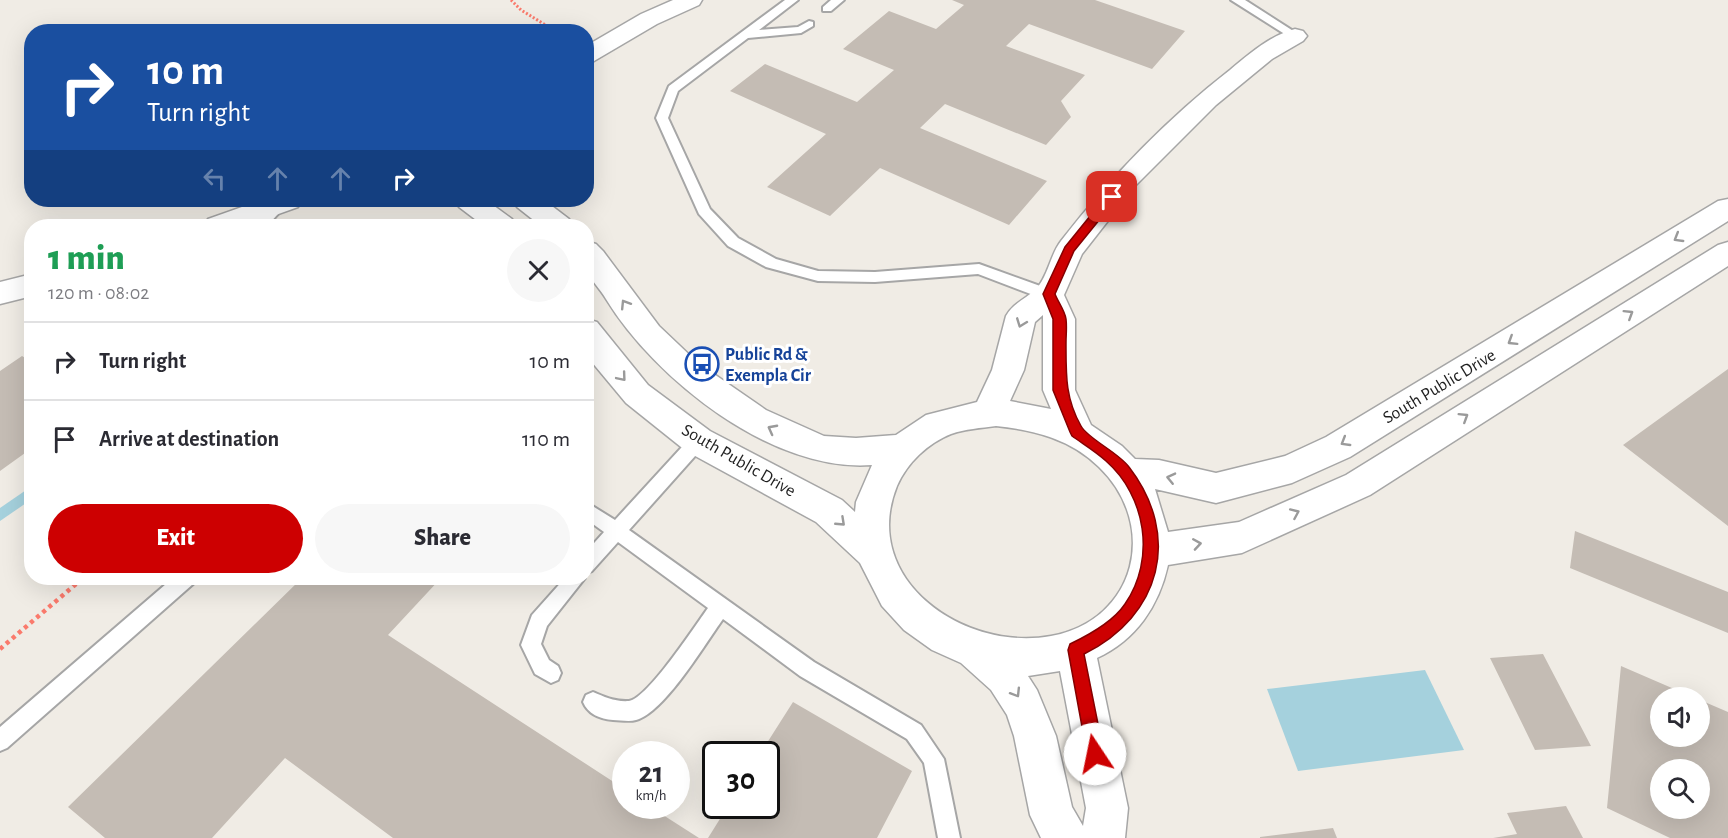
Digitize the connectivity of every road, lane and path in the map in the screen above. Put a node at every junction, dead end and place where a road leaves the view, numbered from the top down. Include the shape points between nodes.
1 (511, 0) edge
2 (674, 0) edge
3 (691, 0) edge
4 (792, 0) edge
5 (838, 0) edge
6 (1237, 0) edge
7 (827, 9) dead end
8 (650, 19) junction
9 (544, 24) edge
10 (809, 24) dead end
11 (746, 35) junction
12 (1295, 36) joint
13 (594, 51) edge
14 (269, 207) edge
15 (279, 207) edge
16 (479, 207) edge
17 (536, 207) edge
18 (1728, 208) edge
19 (237, 219) edge
20 (266, 219) edge
21 (493, 219) edge
22 (550, 219) edge
23 (1728, 252) edge
24 (594, 258) edge
25 (24, 287) edge
26 (0, 292) edge
27 (1049, 294) junction
28 (594, 342) edge
29 (988, 413) junction
30 (1077, 432) junction
31 (698, 441) junction
32 (905, 448) junction
33 (1125, 473) junction
34 (594, 514) edge
35 (615, 531) junction
36 (1152, 551) junction
37 (876, 555) junction
38 (594, 556) edge
39 (75, 585) edge
40 (178, 585) edge
41 (570, 585) edge
42 (721, 606) junction
43 (0, 649) edge
44 (1076, 650) junction
45 (975, 651) junction
46 (550, 673) dead end
47 (593, 702) dead end
48 (0, 741) edge
49 (949, 838) edge
50 (1066, 838) edge
51 (1103, 838) edge

1 - 9 path
2 - 8 street
3 - 8 street
4 - 11 lane
5 - 7 lane
6 - 12 lane
8 - 13 street
10 - 11 lane via 801,30
11 - 27 lane via 673,89 662,118 704,210 733,242 771,263 818,276 875,277 979,269
12 - 27 street via 1264,54 1207,100 1127,179 1069,249
14 - 19 street
15 - 20 lane
16 - 21 street
17 - 22 street
18 -> 33 street, South Public Drive via 1338,447 1292,469 1216,488 1158,475
36 -> 23 street via 1242,537 1358,485
32 -> 24 street via 858,453 826,450 778,432 722,400 674,360 632,315
25 - 26 street
27 -> 29 street via 1022,316 1008,370
27 - 30 street via 1060,319 1059,390
28 -> 31 street, South Public Drive via 637,394
29 - 30 street via 1037,417
29 - 32 street via 937,426
30 - 33 street via 1111,457
31 - 35 lane
31 -> 37 street, South Public Drive via 828,511
32 - 37 street via 882,478 875,496 872,535
33 - 36 street via 1146,510
34 - 35 lane
35 - 38 lane
35 - 42 lane
36 - 44 street via 1149,571 1130,610 1097,639
37 - 45 street via 895,595 911,613 937,633
39 - 43 path
40 - 48 lane
41 - 46 lane via 539,621 531,645 542,667
42 - 47 lane via 657,694 634,711 604,709
42 - 49 lane via 807,669 914,732 934,759
44 - 45 street via 1027,658
44 - 51 street via 1107,808
45 -> 50 street via 1005,676 1023,704 1035,736 1052,815

